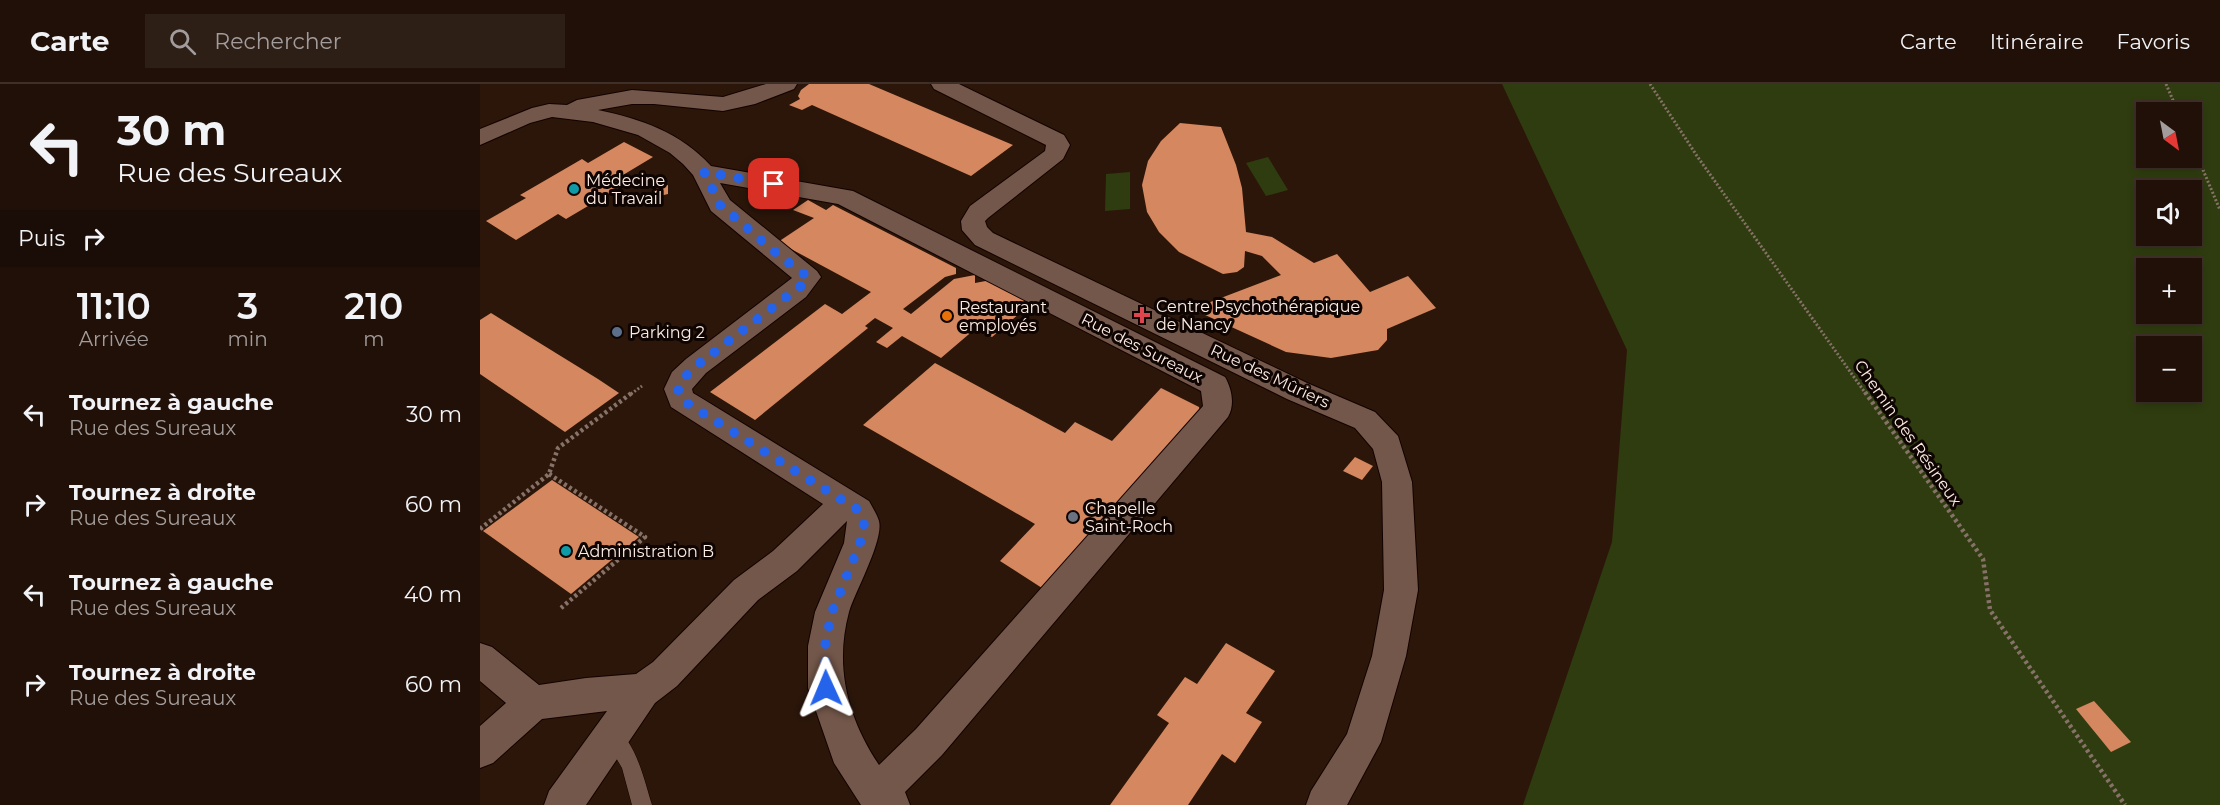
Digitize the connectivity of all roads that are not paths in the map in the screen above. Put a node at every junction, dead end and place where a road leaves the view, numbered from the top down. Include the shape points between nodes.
1 (786, 84) edge
2 (942, 84) edge
3 (567, 112) junction
4 (480, 138) edge
5 (480, 159) edge
6 (704, 172) junction
7 (845, 503) junction
8 (480, 659) edge
9 (642, 691) junction
10 (533, 703) junction
11 (612, 736) junction
12 (480, 750) edge
13 (884, 799) edge
14 (563, 805) edge
15 (642, 805) edge
16 (1325, 805) edge

1 - 3 street via 723,104 632,97 582,105
2 - 16 street, Rue des Mûriers via 1056,140 1058,146 1055,154 979,212 973,221 975,230 984,238 1297,391 1365,420 1388,444 1397,482 1401,590 1389,656 1363,742
3 - 4 street via 534,114
3 - 5 street
3 - 6 street via 627,124 681,149
6 - 7 street via 720,205 808,277 696,366 682,380 678,389 681,399
6 - 13 street, Rue des Sureaux via 844,197 1215,385 1218,408
7 - 9 street via 785,561 746,590 665,674
7 - 13 street via 858,510 864,523 860,543 832,612 825,646 826,688 847,750
8 - 10 street
9 - 10 street
9 - 11 street
10 - 12 street
11 - 14 street
11 - 15 lane via 630,764

